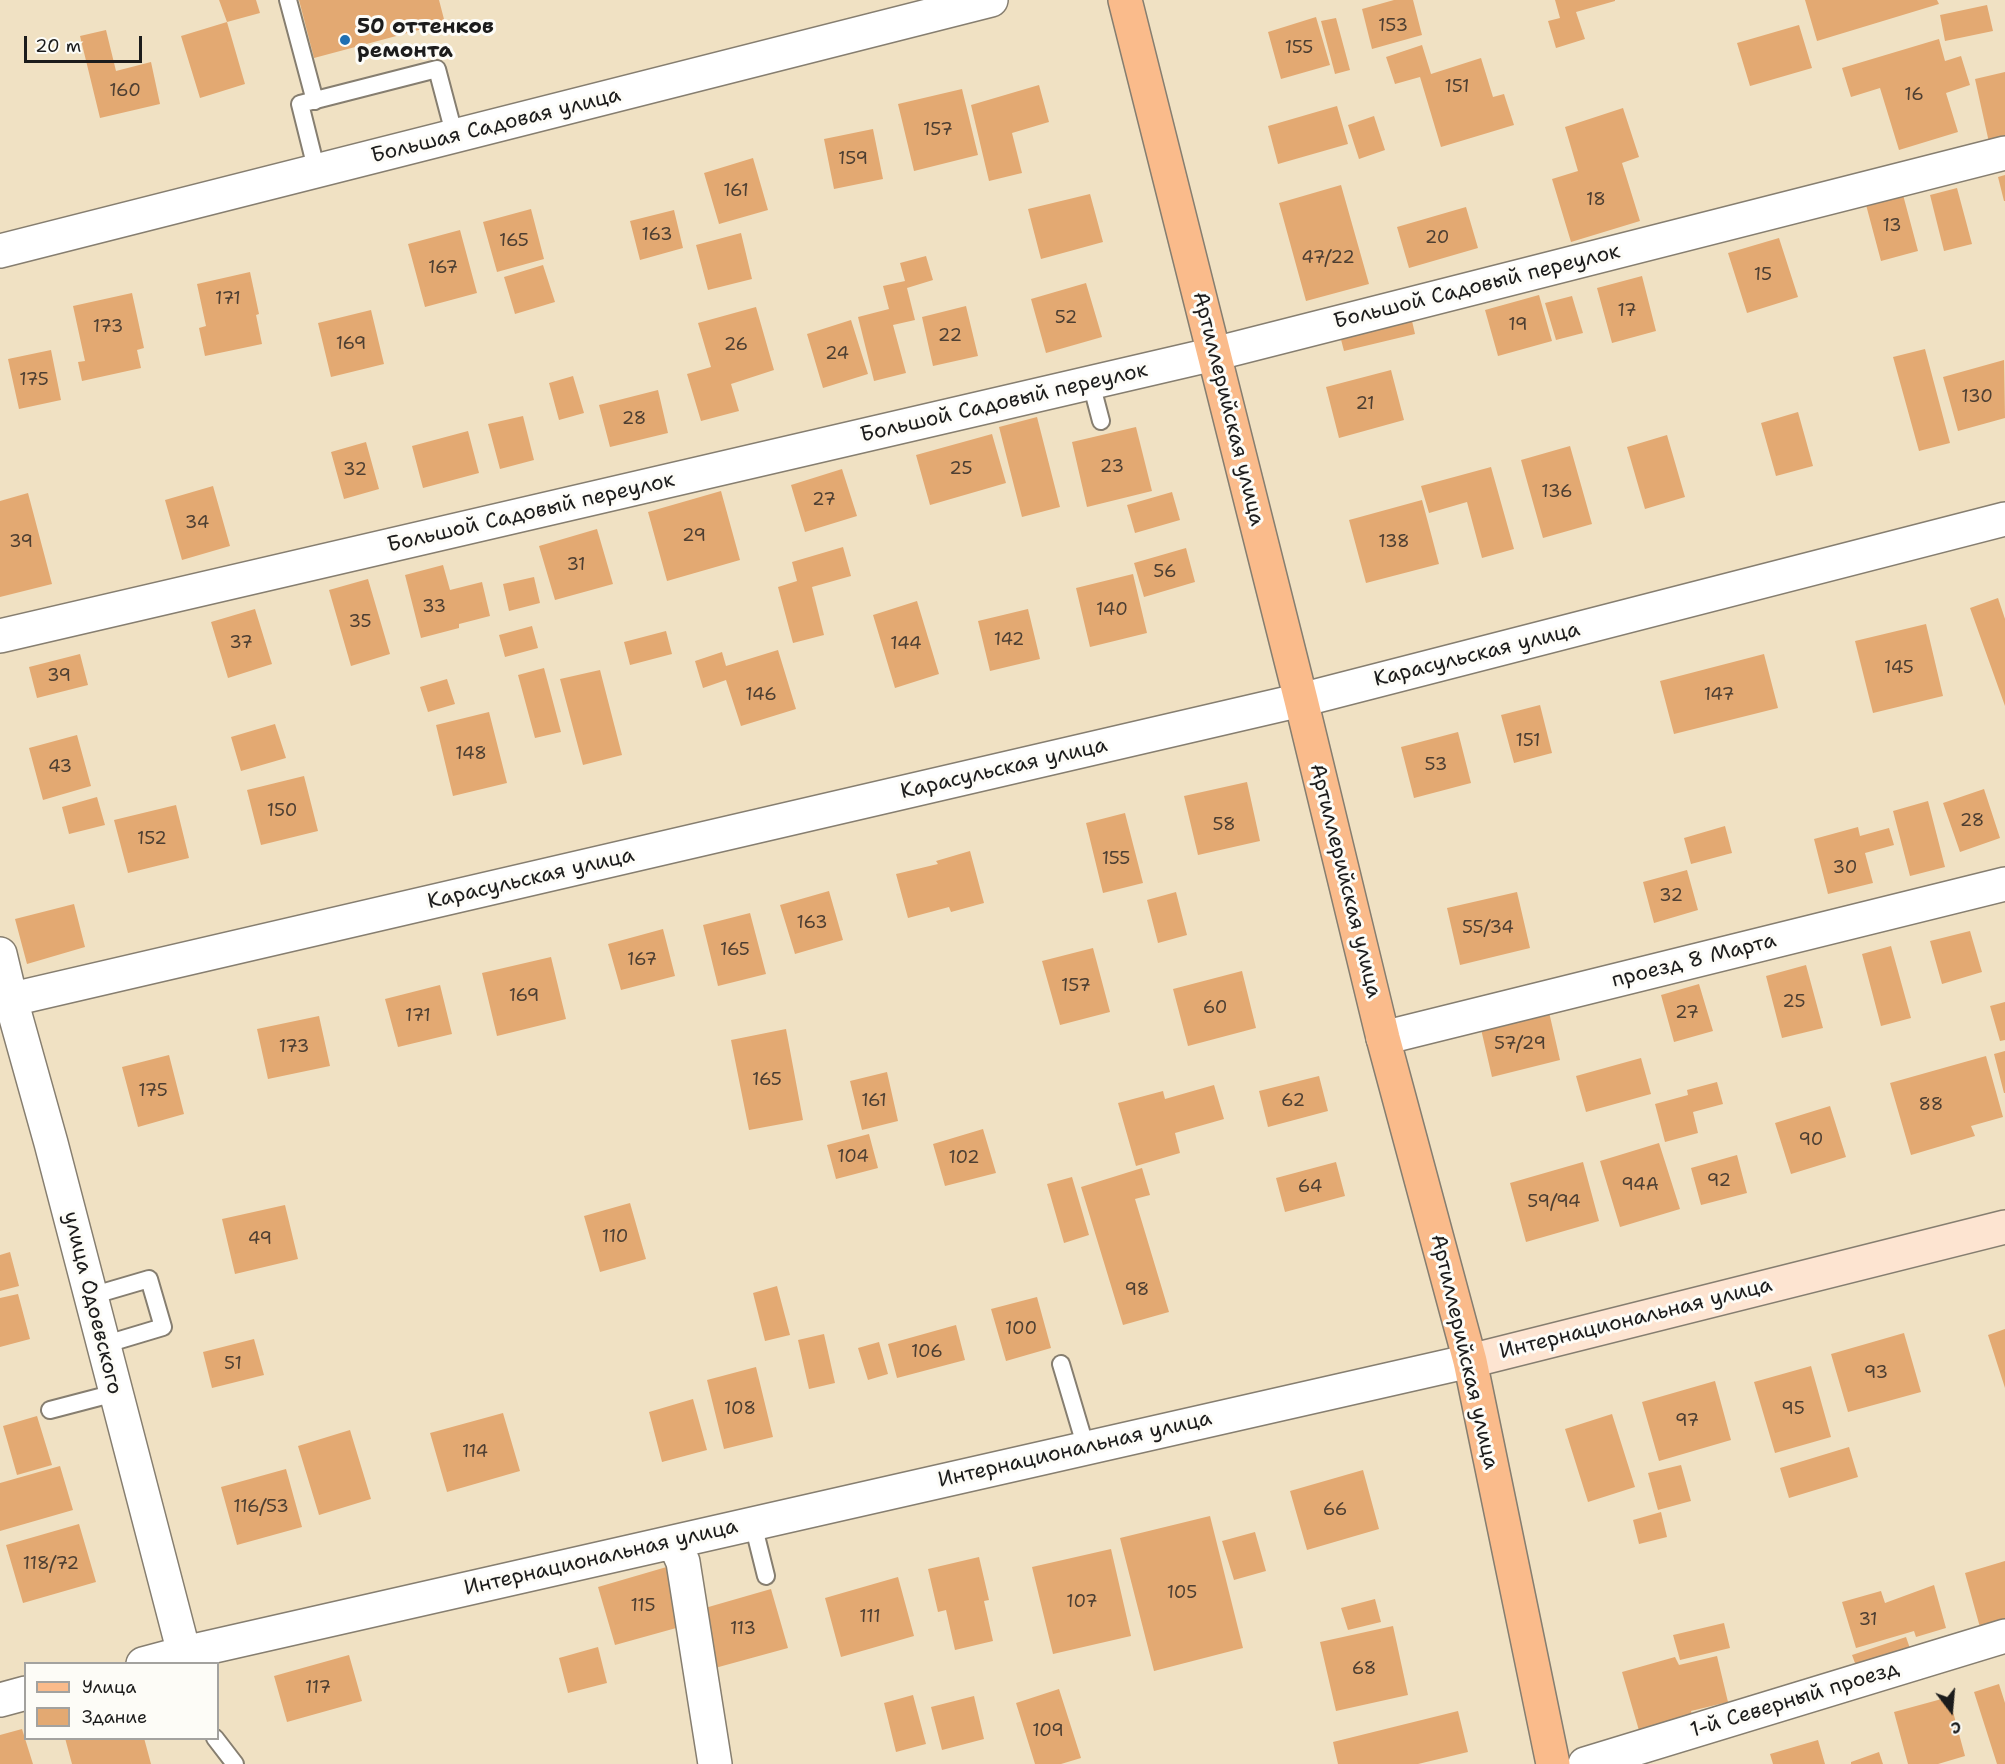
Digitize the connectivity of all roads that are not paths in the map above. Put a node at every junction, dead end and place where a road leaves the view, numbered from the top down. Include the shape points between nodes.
1 (288, 0) edge
2 (991, 0) edge
3 (1125, 0) edge
4 (948, 5) edge
5 (315, 101) junction
6 (455, 136) junction
7 (2005, 153) edge
8 (317, 172) junction
9 (0, 251) edge
10 (1214, 354) junction
11 (1091, 382) junction
12 (1101, 421) dead end
13 (2005, 519) edge
14 (0, 636) edge
15 (1301, 700) junction
16 (2005, 884) edge
17 (0, 954) edge
18 (5, 1001) edge
19 (1383, 1038) junction
20 (2005, 1227) edge
21 (91, 1296) junction
22 (103, 1345) junction
23 (1470, 1361) junction
24 (1061, 1364) dead end
25 (115, 1393) junction
26 (50, 1410) dead end
27 (1086, 1448) junction
28 (753, 1524) junction
29 (674, 1542) junction
30 (766, 1576) dead end
31 (2005, 1636) edge
32 (185, 1658) edge
33 (157, 1662) edge
34 (24, 1694) edge
35 (0, 1700) edge
36 (217, 1740) edge
37 (235, 1764) edge
38 (715, 1764) edge
39 (1553, 1764) edge
40 (1585, 1764) edge

1 - 5 lane
2 - 4 street, Большая Садовая улица
3 - 10 main road, Артиллерийская улица
4 - 6 street, Большая Садовая улица
5 - 6 lane via 437,69
5 - 8 lane via 300,104
6 - 8 street, Большая Садовая улица
7 - 10 street, Большой Садовый переулок
8 - 9 street, Большая Садовая улица
10 - 11 street, Большой Садовый переулок
10 - 15 main road, Артиллерийская улица
11 - 12 lane
11 - 14 street, Большой Садовый переулок
13 - 15 street, Карасульская улица
15 - 18 street, Карасульская улица
15 - 19 main road, Артиллерийская улица
16 - 19 street, проезд 8 Марта
17 - 18 street, улица Одоевского
18 - 21 street, улица Одоевского via 51,1143
19 - 23 main road, Артиллерийская улица
20 - 23 main road, Интернациональная улица
21 - 22 street, улица Одоевского
21 - 22 lane via 149,1280 163,1327
22 - 25 street, улица Одоевского
23 - 27 street, Интернациональная улица
23 - 39 main road, Артиллерийская улица
24 - 27 lane
25 - 26 lane
25 - 32 street, улица Одоевского
27 - 28 street, Интернациональная улица
28 - 29 street, Интернациональная улица
28 - 30 lane
29 - 32 street, Интернациональная улица
29 - 38 street via 683,1562
31 - 40 street, 1-й Северный проезд
32 - 33 street, Интернациональная улица
34 - 35 street
36 - 37 lane

